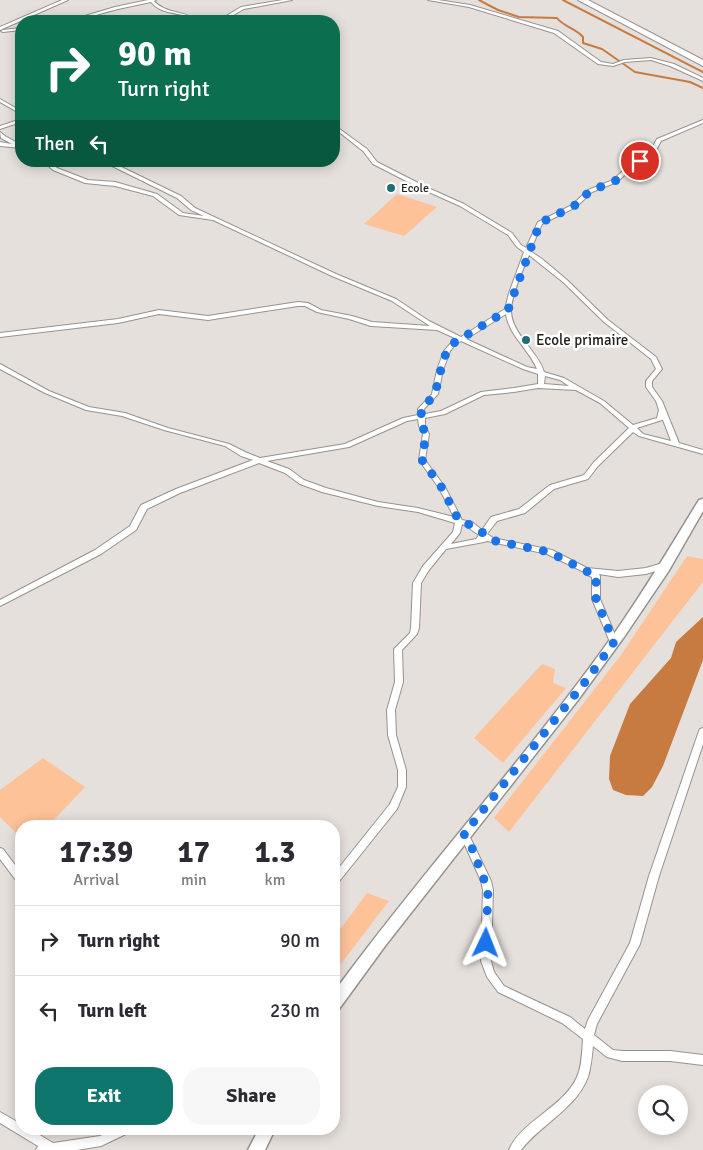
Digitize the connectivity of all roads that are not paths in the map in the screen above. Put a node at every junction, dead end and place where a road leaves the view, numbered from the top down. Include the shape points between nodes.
1 (66, 0) edge
2 (290, 0) edge
3 (430, 0) edge
4 (582, 0) edge
5 (598, 0) edge
6 (153, 1) edge
7 (33, 15) edge
8 (92, 15) edge
9 (183, 15) edge
10 (231, 15) edge
11 (15, 23) edge
12 (15, 29) edge
13 (0, 30) edge
14 (703, 53) edge
15 (703, 63) edge
16 (703, 80) edge
17 (0, 100) edge
18 (15, 109) edge
19 (15, 122) edge
20 (703, 122) edge
21 (0, 128) edge
22 (340, 131) edge
23 (0, 133) edge
24 (0, 144) edge
25 (15, 144) edge
26 (15, 146) edge
27 (52, 167) edge
28 (117, 167) edge
29 (218, 220) junction
30 (528, 251) junction
31 (508, 310) junction
32 (440, 328) junction
33 (0, 335) edge
34 (461, 339) junction
35 (0, 366) edge
36 (542, 372) junction
37 (539, 386) junction
38 (579, 388) junction
39 (662, 410) junction
40 (420, 416) junction
41 (633, 428) junction
42 (676, 445) junction
43 (703, 452) edge
44 (260, 460) junction
45 (703, 502) edge
46 (459, 521) junction
47 (481, 537) junction
48 (446, 547) junction
49 (668, 564) junction
50 (586, 570) junction
51 (0, 603) edge
52 (614, 642) junction
53 (703, 731) edge
54 (464, 834) junction
55 (0, 852) edge
56 (15, 872) edge
57 (340, 874) edge
58 (340, 995) edge
59 (587, 1037) junction
60 (703, 1060) edge
61 (0, 1117) edge
62 (15, 1128) edge
63 (25, 1135) edge
64 (112, 1135) edge
65 (263, 1135) edge
66 (45, 1149) edge
67 (256, 1150) edge
68 (514, 1150) edge

1 - 7 street
2 - 10 street via 243,8
3 - 16 street via 470,6 556,32 600,63 613,65 651,59
4 - 15 highway
5 - 14 highway
6 - 8 street
6 - 9 street via 158,8
11 - 13 street
12 - 13 street
17 - 18 street
19 - 21 street
20 - 30 street via 659,140 652,153 615,181 590,191 574,206 540,223
22 - 30 street via 365,150 375,163 489,220
23 - 25 street
24 - 26 street
27 - 29 street via 87,182 115,184 155,195 187,216
28 - 29 street
29 - 32 street via 394,300
30 - 31 street
30 - 39 street via 606,321 654,358 658,369 648,381
31 - 34 street
31 - 36 street via 522,346
32 - 33 street via 371,324 298,304 208,318 159,312 118,321
32 - 34 street
34 - 36 street via 525,368
34 - 40 street via 447,351 435,394 421,410
35 - 44 street via 82,407 123,414 227,445
36 - 37 street
36 - 38 street via 553,374
37 - 38 street
37 - 40 street via 483,393 443,413
38 - 41 street
39 - 41 street via 660,419
39 - 42 street
40 - 44 street via 405,419 347,446
40 - 46 street via 426,434 422,460 442,488
41 - 42 street via 650,439
41 - 47 street via 586,477 552,487 522,511 494,519
42 - 43 street
44 - 46 street via 324,490
44 - 51 street via 151,503 141,511 133,528 98,552
45 - 49 main road
46 - 47 street via 469,524
46 - 48 street via 456,533
47 - 48 street
47 - 50 street via 549,552
48 - 57 street via 426,568 418,583 415,628 398,649 399,682 392,710 392,735 402,770 402,787 394,806
49 - 50 street via 626,573
49 - 52 main road
50 - 52 street via 596,576 596,599
52 - 54 main road
53 - 59 street via 654,876 635,944
54 - 58 main road
54 - 59 street via 488,890 486,961 490,974 501,989 566,1020
55 - 56 street
59 - 60 street via 611,1054
59 - 68 street via 583,1077 577,1087 567,1100 521,1139
61 - 62 street
63 - 66 street
64 - 66 street via 101,1141
65 - 67 main road

